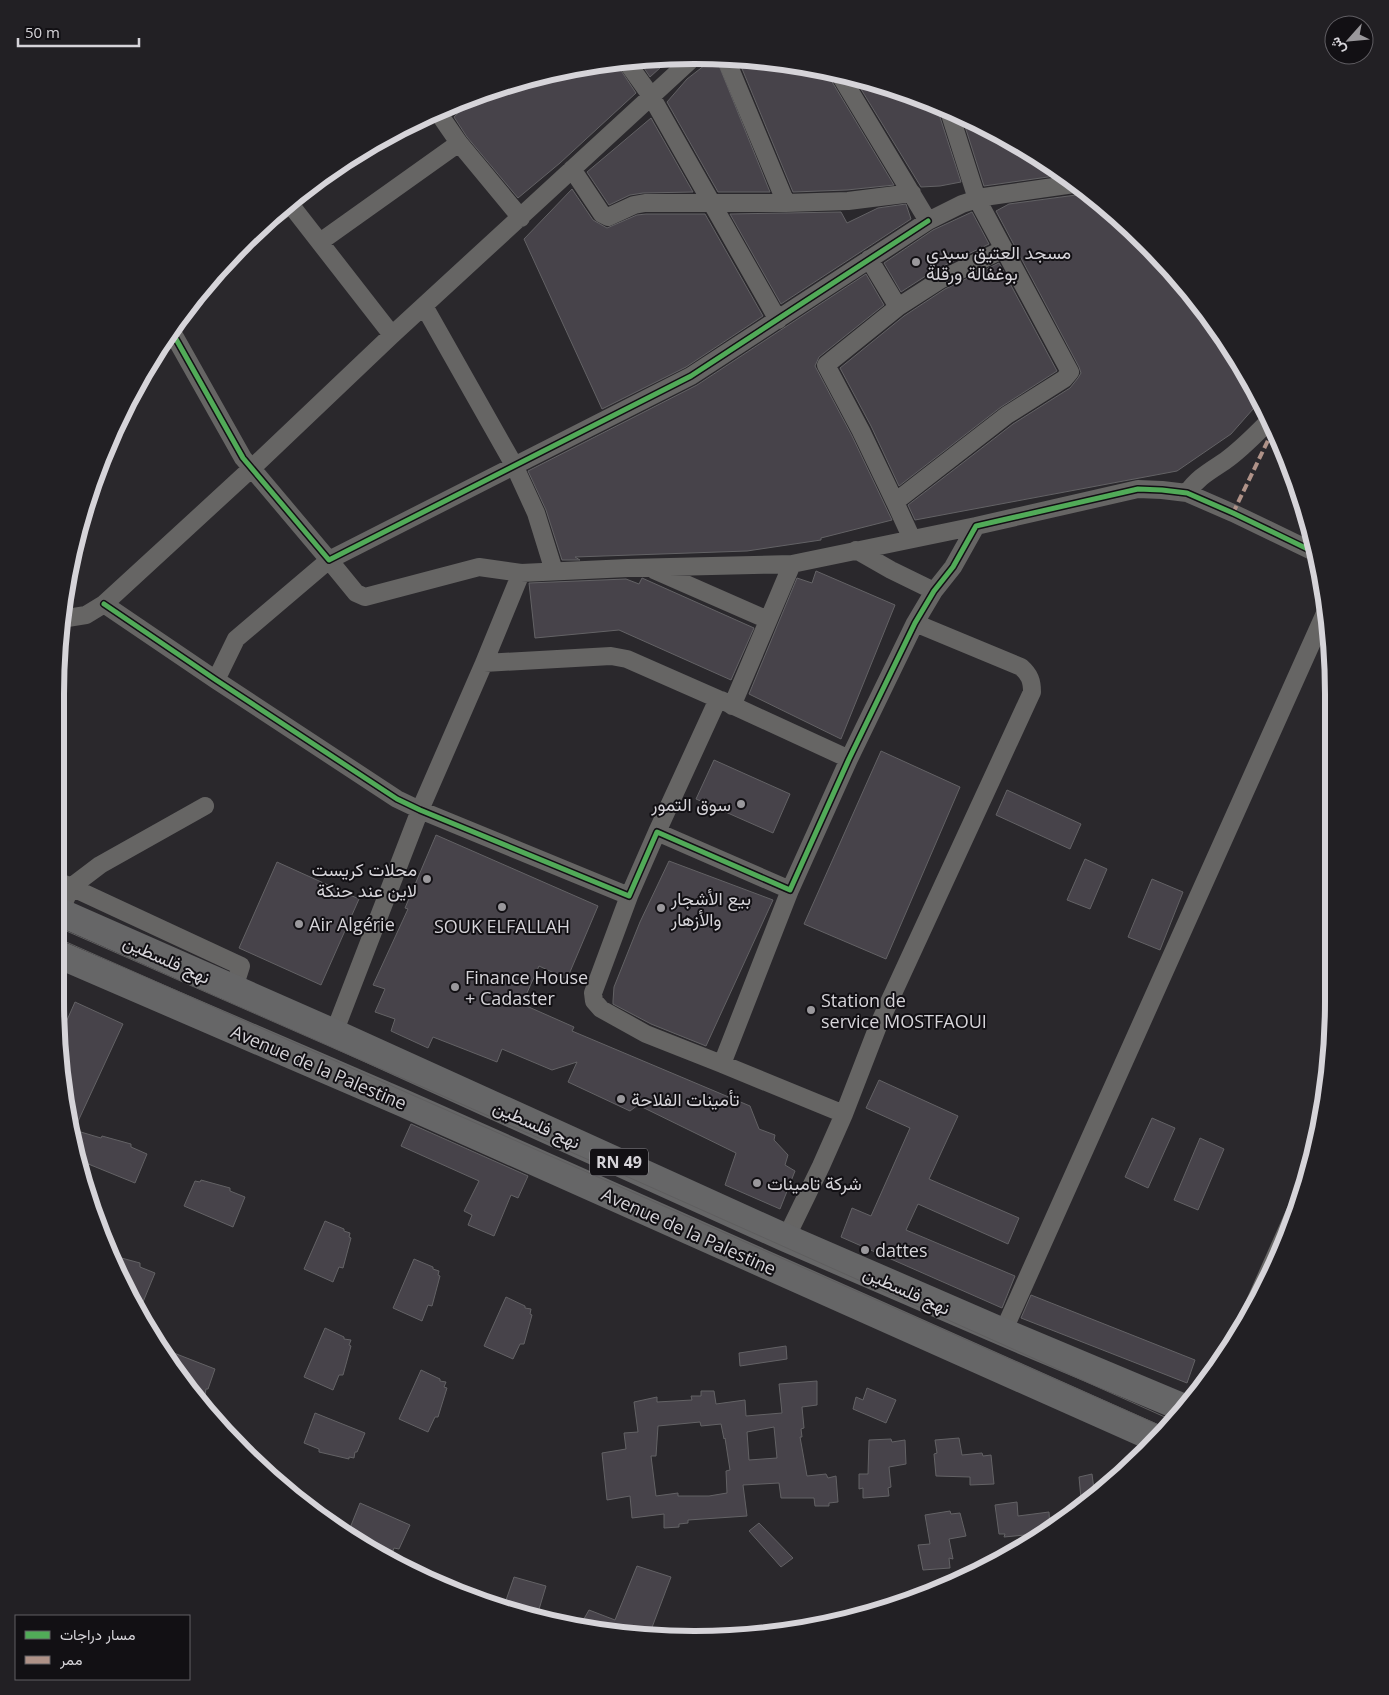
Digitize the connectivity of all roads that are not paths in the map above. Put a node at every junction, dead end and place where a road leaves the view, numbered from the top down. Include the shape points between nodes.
1 (686, 64) edge
2 (728, 65) edge
3 (631, 67) edge
4 (844, 82) edge
5 (652, 96) junction
6 (445, 116) edge
7 (957, 122) edge
8 (459, 143) junction
9 (572, 169) junction
10 (1066, 185) edge
11 (912, 193) junction
12 (977, 199) junction
13 (711, 203) junction
14 (786, 203) junction
15 (288, 213) edge
16 (521, 218) junction
17 (928, 220) junction
18 (320, 242) junction
19 (1004, 249) junction
20 (869, 259) junction
21 (424, 306) junction
22 (898, 307) junction
23 (778, 320) junction
24 (392, 335) junction
25 (175, 337) edge
26 (1264, 426) edge
27 (514, 465) junction
28 (252, 468) junction
29 (1187, 493) junction
30 (895, 502) junction
31 (976, 526) junction
32 (912, 539) junction
33 (1308, 549) edge
34 (856, 550) junction
35 (329, 560) junction
36 (792, 564) junction
37 (650, 568) junction
38 (554, 571) junction
39 (521, 574) junction
40 (934, 591) junction
41 (104, 604) junction
42 (68, 618) edge
43 (768, 620) junction
44 (1321, 622) edge
45 (915, 623) junction
46 (484, 663) junction
47 (216, 680) junction
48 (725, 702) junction
49 (849, 759) junction
50 (205, 806) dead end
51 (420, 810) junction
52 (656, 832) junction
53 (64, 883) edge
54 (64, 883) edge
55 (790, 890) junction
56 (629, 896) junction
57 (64, 914) edge
58 (64, 957) edge
59 (234, 988) junction
60 (334, 1033) junction
61 (722, 1064) junction
62 (844, 1114) junction
63 (1279, 1237) edge
64 (786, 1238) junction
65 (1269, 1260) edge
66 (1003, 1332) junction
67 (1178, 1405) edge
68 (1151, 1436) edge

1 - 5 street
2 - 14 street
3 - 5 street
4 - 11 street
5 - 9 street
5 - 13 street
6 - 8 street
7 - 12 street
8 - 16 street
8 - 18 street
9 - 13 street via 605,216 645,203
9 - 16 street
10 - 12 street
11 - 14 street via 848,201
11 - 17 street
12 - 17 street
12 - 19 street
13 - 14 street
13 - 23 street
15 - 18 street
16 - 21 street
17 - 20 street
18 - 24 street
19 - 22 street via 940,280
19 - 30 street via 1070,372 1017,408
20 - 22 street
20 - 23 street
21 - 24 street
21 - 27 street
22 - 30 street via 826,367
23 - 27 street via 691,376
24 - 28 street
25 - 28 street via 220,419
26 - 29 street via 1224,462 1205,473
27 - 35 street
27 - 38 street via 536,513
28 - 35 street
28 - 41 street
29 - 31 street via 1138,489
29 - 33 street
30 - 32 street
31 - 32 street
31 - 40 street via 953,567
32 - 34 street
34 - 36 street
34 - 40 street
35 - 39 street via 356,593 365,597 479,567
35 - 47 street via 236,639
36 - 37 street
36 - 43 street
37 - 38 street
37 - 43 street
38 - 39 street
39 - 46 street
40 - 45 street
41 - 42 street via 86,615
41 - 47 street
43 - 48 street
44 - 66 street
45 - 49 street
45 - 62 street via 1021,668 1028,673 1032,692 878,1026
46 - 48 street via 611,656 627,659
46 - 51 street
47 - 51 street
48 - 49 street
48 - 52 street
49 - 55 street
50 - 53 street
51 - 56 street
51 - 60 street
52 - 55 street
52 - 56 street
54 - 59 street via 241,966
55 - 61 street
56 - 61 street via 593,993 594,1001 601,1009 646,1034
57 - 59 main road, نهج فلسطين / RN 49
58 - 68 main road, Avenue de la Palestine / RN 49
59 - 60 main road, نهج فلسطين / RN 49
60 - 64 main road, نهج فلسطين / RN 49
61 - 62 street
62 - 64 street
63 - 65 lane
64 - 66 main road, نهج فلسطين / RN 49
66 - 67 main road, نهج فلسطين / RN 49

